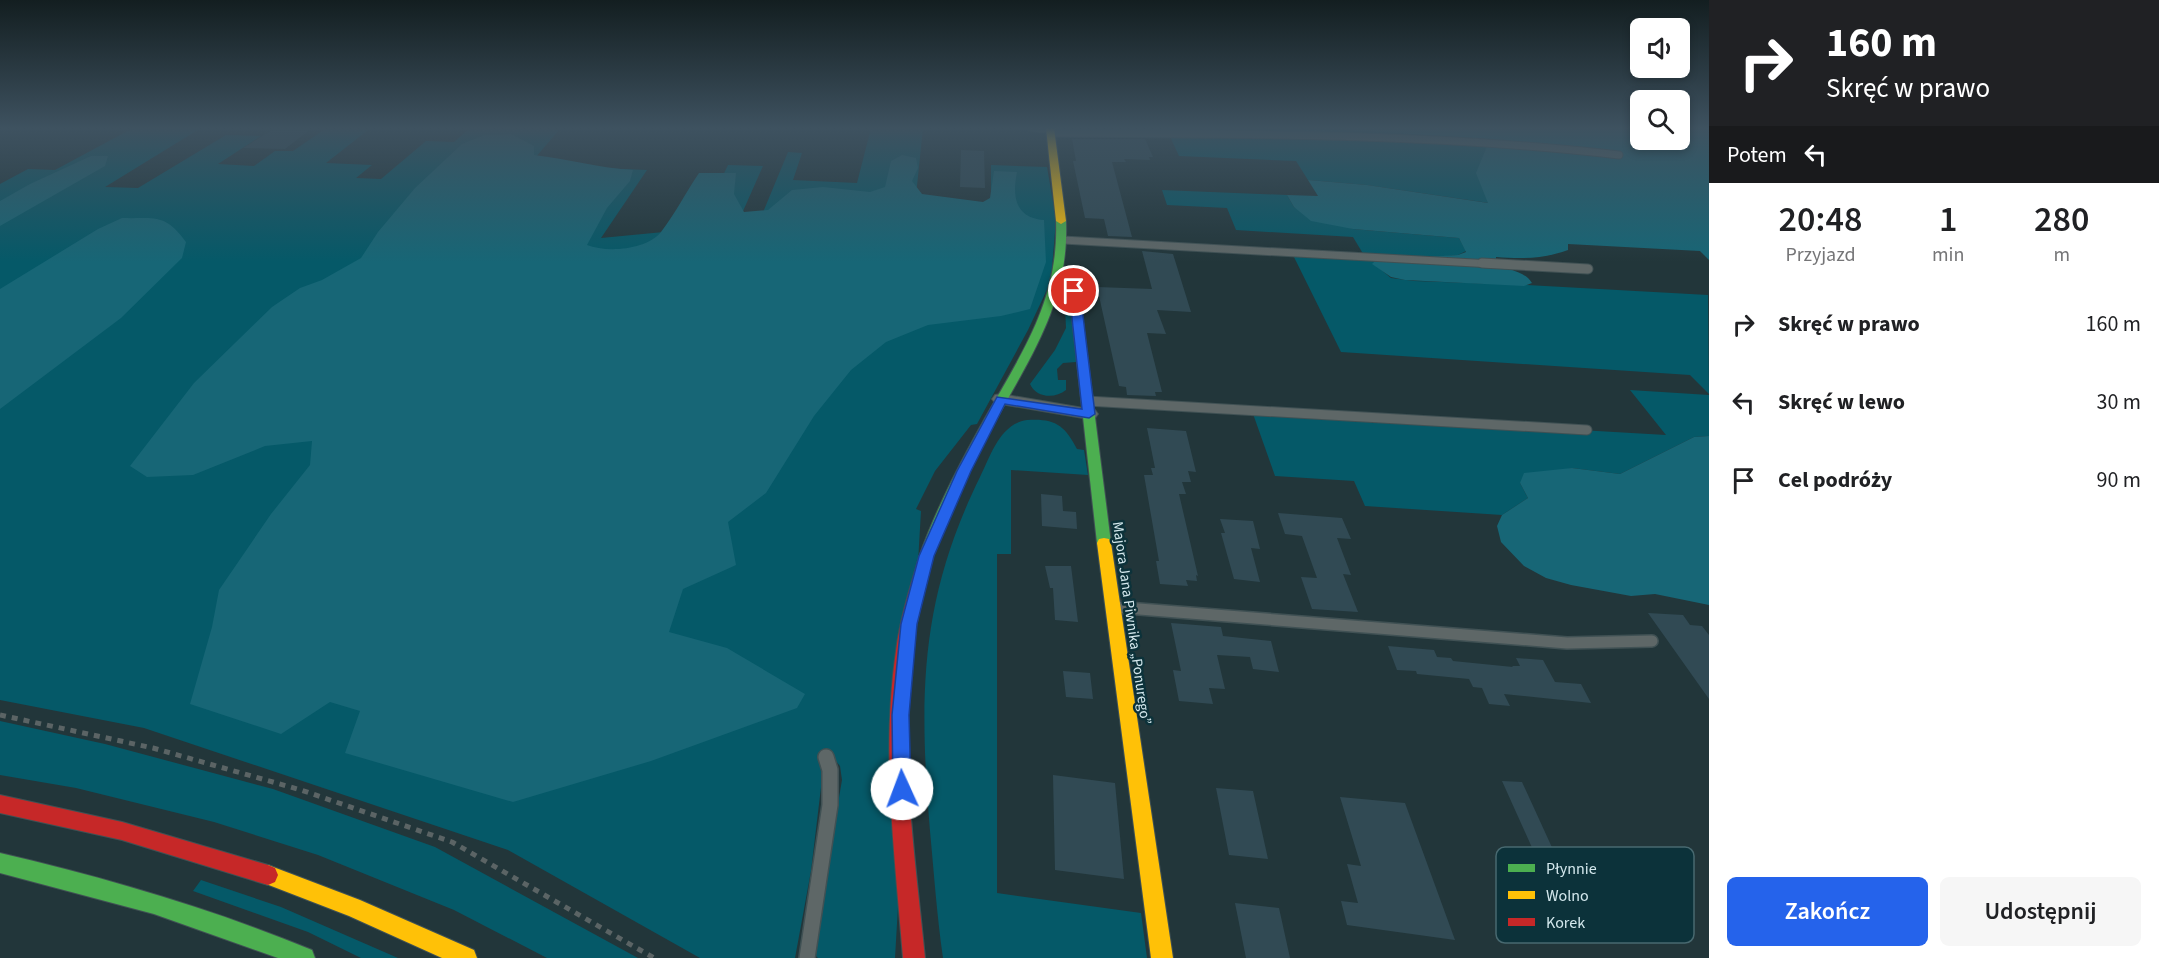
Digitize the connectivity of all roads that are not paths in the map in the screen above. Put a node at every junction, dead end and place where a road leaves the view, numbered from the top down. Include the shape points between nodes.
1 (1055, 173) edge
2 (1063, 240) junction
3 (1588, 269) dead end
4 (1074, 291) dead end
5 (1001, 399) junction
6 (1088, 407) junction
7 (1587, 430) dead end
8 (1112, 607) junction
9 (1652, 641) dead end
10 (826, 757) dead end
11 (0, 804) edge
12 (0, 864) edge
13 (304, 958) edge
14 (466, 958) edge
15 (807, 958) edge
16 (914, 958) edge
17 (1162, 958) edge

1 - 2 main road
2 - 3 lane
2 - 5 main road via 1058,287
4 - 6 main road, Majora Jana Piwnika „Ponurego”
5 - 6 street
5 - 16 main road via 936,531 909,624 903,667 901,755
6 - 7 lane
6 - 8 main road, Majora Jana Piwnika „Ponurego”
8 - 9 lane via 1567,643
8 - 17 main road, Majora Jana Piwnika „Ponurego”
10 - 15 lane via 830,805
11 - 14 main road via 158,839 253,868 388,920
12 - 13 main road via 162,904

